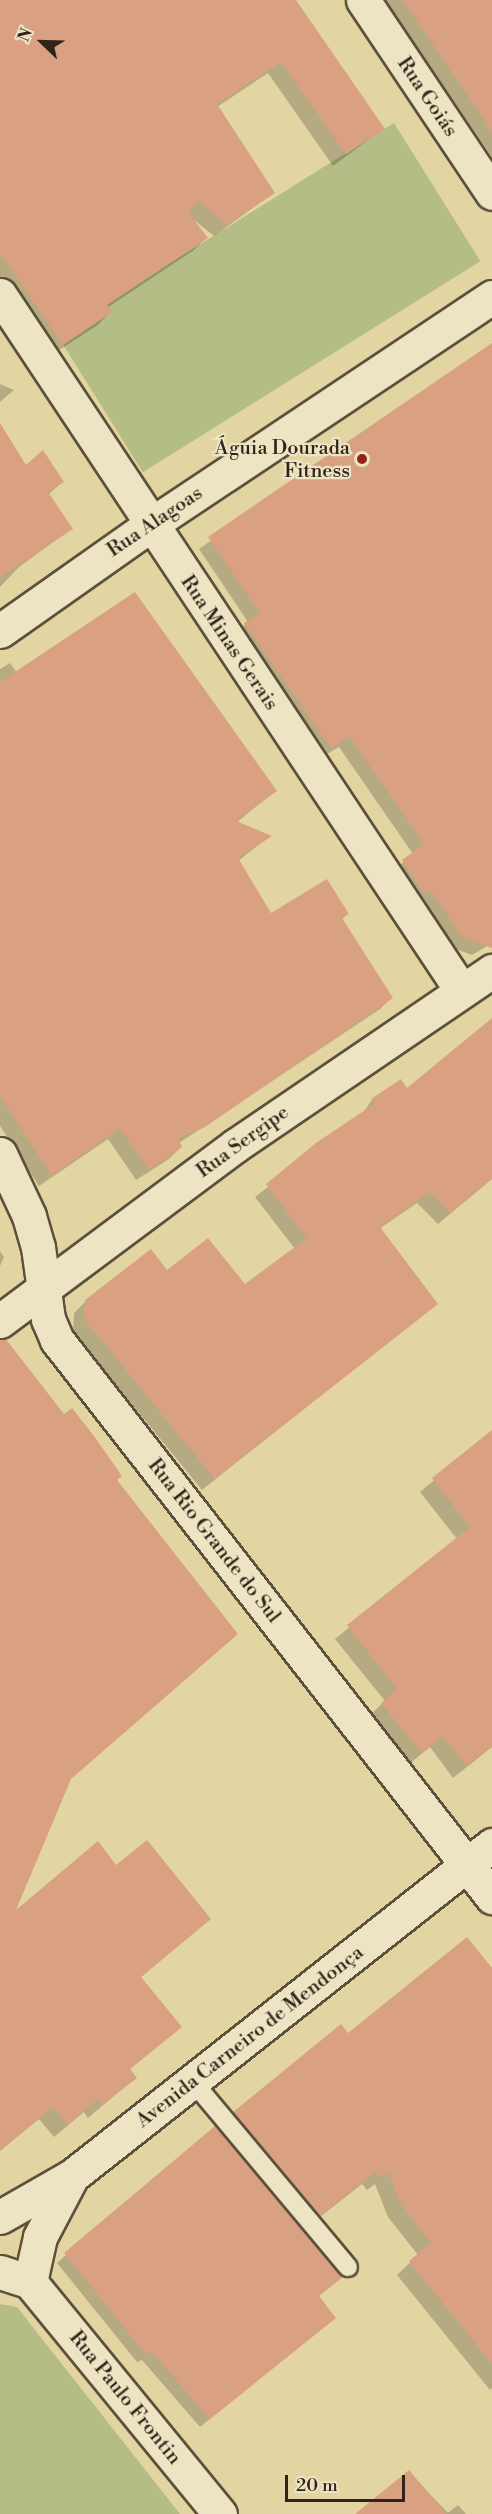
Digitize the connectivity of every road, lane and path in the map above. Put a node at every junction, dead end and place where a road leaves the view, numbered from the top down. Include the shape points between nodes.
1 (363, 0) edge
2 (492, 193) edge
3 (0, 295) edge
4 (492, 297) edge
5 (150, 525) junction
6 (0, 631) edge
7 (492, 971) edge
8 (461, 990) junction
9 (0, 1154) edge
10 (43, 1292) junction
11 (0, 1321) edge
12 (492, 1845) edge
13 (467, 1867) junction
14 (492, 1898) edge
15 (194, 2083) junction
16 (72, 2176) junction
17 (0, 2217) edge
18 (348, 2267) dead end
19 (15, 2277) edge
20 (220, 2514) edge

1 - 2 street, Rua Goiás
3 - 5 street, Rua Minas Gerais
4 - 5 street, Rua Alagoas
5 - 6 street, Rua Alagoas
5 - 8 street, Rua Minas Gerais
7 - 8 street, Rua Sergipe
8 - 10 street, Rua Sergipe via 236,1145
9 - 10 street, Rua Rio Grande do Sul via 39,1246
10 - 11 street, Rua Sergipe
10 - 13 street, Rua Rio Grande do Sul via 57,1340
12 - 13 street, Avenida Carneiro de Mendonça
13 - 14 street, Rua Rio Grande do Sul
13 - 15 street, Avenida Carneiro de Mendonça
15 - 16 street, Avenida Carneiro de Mendonça
15 - 18 lane
16 - 17 street, Avenida Carneiro de Mendonça
16 - 19 street
19 - 20 street, Rua Paulo Frontin

